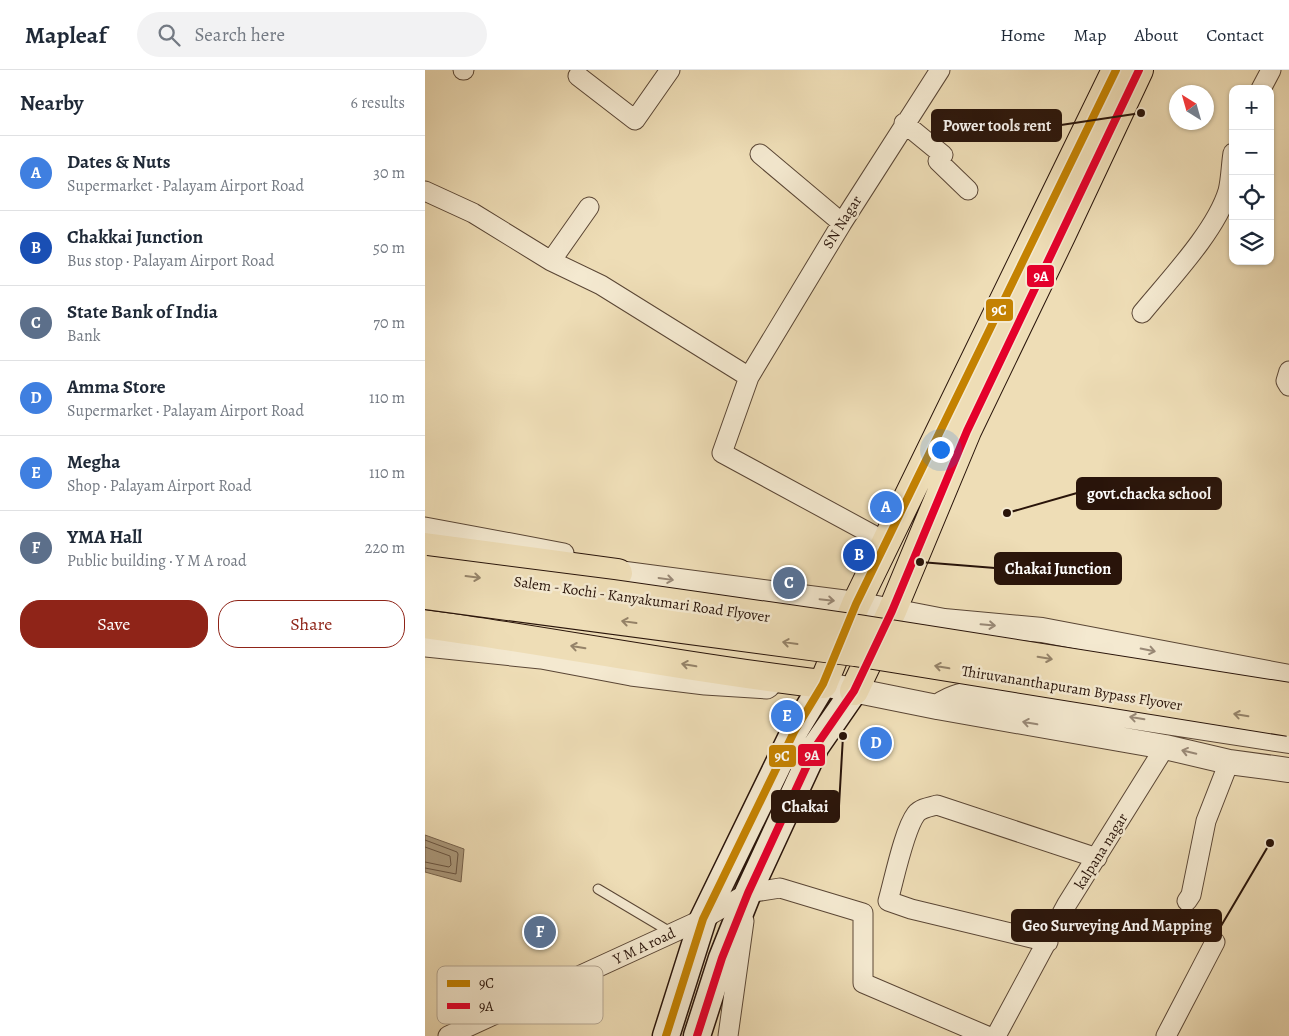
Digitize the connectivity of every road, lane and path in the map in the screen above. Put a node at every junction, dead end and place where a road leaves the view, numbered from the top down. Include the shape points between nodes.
1 (670, 70) edge
2 (1116, 70) edge
3 (1139, 70) edge
4 (1271, 70) edge
5 (935, 72) edge
6 (578, 76) dead end
7 (1263, 85) edge
8 (904, 123) junction
9 (760, 154) dead end
10 (1230, 175) edge
11 (968, 190) dead end
12 (425, 191) edge
13 (589, 207) dead end
14 (842, 223) junction
15 (551, 261) junction
16 (1142, 313) dead end
17 (1289, 371) edge
18 (749, 377) junction
19 (1289, 386) edge
20 (425, 527) edge
21 (886, 542) junction
22 (425, 547) edge
23 (425, 570) edge
24 (618, 573) junction
25 (425, 595) edge
26 (892, 611) junction
27 (425, 624) edge
28 (857, 628) junction
29 (425, 647) edge
30 (1289, 677) edge
31 (782, 679) junction
32 (823, 684) junction
33 (854, 691) junction
34 (1289, 697) edge
35 (937, 707) junction
36 (1289, 722) edge
37 (1289, 741) edge
38 (1165, 747) junction
39 (1229, 762) junction
40 (1289, 770) edge
41 (1097, 858) junction
42 (599, 889) dead end
43 (748, 894) junction
44 (888, 900) junction
45 (1187, 901) dead end
46 (863, 913) junction
47 (703, 919) junction
48 (672, 932) junction
49 (1048, 942) junction
50 (1215, 942) dead end
51 (599, 966) edge
52 (474, 1024) edge
53 (448, 1036) edge
54 (666, 1036) edge
55 (697, 1036) edge
56 (728, 1036) edge
57 (987, 1036) edge
58 (996, 1036) edge
59 (1166, 1036) edge

1 - 6 street via 635,120
2 - 21 main road
3 - 26 main road via 967,431
4 - 7 street
5 - 8 street, SN Nagar
8 - 11 street via 943,155 938,161
8 - 14 street, SN Nagar
9 - 14 street
10 - 16 street via 1219,214
12 - 15 street via 473,213
13 - 15 street
14 - 18 street, SN Nagar
15 - 18 street via 601,285
17 - 19 street via 1285,381
18 - 21 street, SN Nagar via 722,453
20 - 24 street via 581,556
21 - 28 main road
22 - 24 main road
23 -> 28 main road, Salem - Kochi - Kanyakumari Road Flyover, bridge
24 -> 28 street
28 -> 25 main road, Salem - Kochi - Kanyakumari Road Flyover, bridge
26 - 28 street
26 -> 30 street via 943,621 1042,630
26 - 33 main road
31 -> 27 main road
28 - 32 main road
28 -> 34 main road, Thiruvananthapuram Bypass Flyover, bridge
36 -> 28 main road, Thiruvananthapuram Bypass Flyover, bridge
29 - 31 street via 541,659 631,676 705,685 767,689
31 - 32 main road
32 - 33 street
32 - 47 main road via 794,732
33 - 35 street
33 - 43 main road via 816,746
37 -> 35 street via 984,694 953,697
38 -> 35 street
39 -> 38 street
38 - 41 street, kalpana nagar
39 - 40 street
39 - 45 street via 1206,821 1191,895
41 - 44 street via 937,805 926,807 912,822
41 - 49 street, kalpana nagar via 1067,904
42 - 48 lane
43 - 46 street, Y M A road via 780,888
43 - 47 street, Y M A road
43 - 55 main road via 722,958
43 - 56 street
44 - 46 street via 884,909
44 - 49 street via 911,909
46 - 57 street via 863,983
47 - 48 street, Y M A road
47 - 54 main road
48 - 51 street, Y M A road
49 - 58 street, kalpana nagar
50 - 59 street
52 - 53 street, Y M A road

